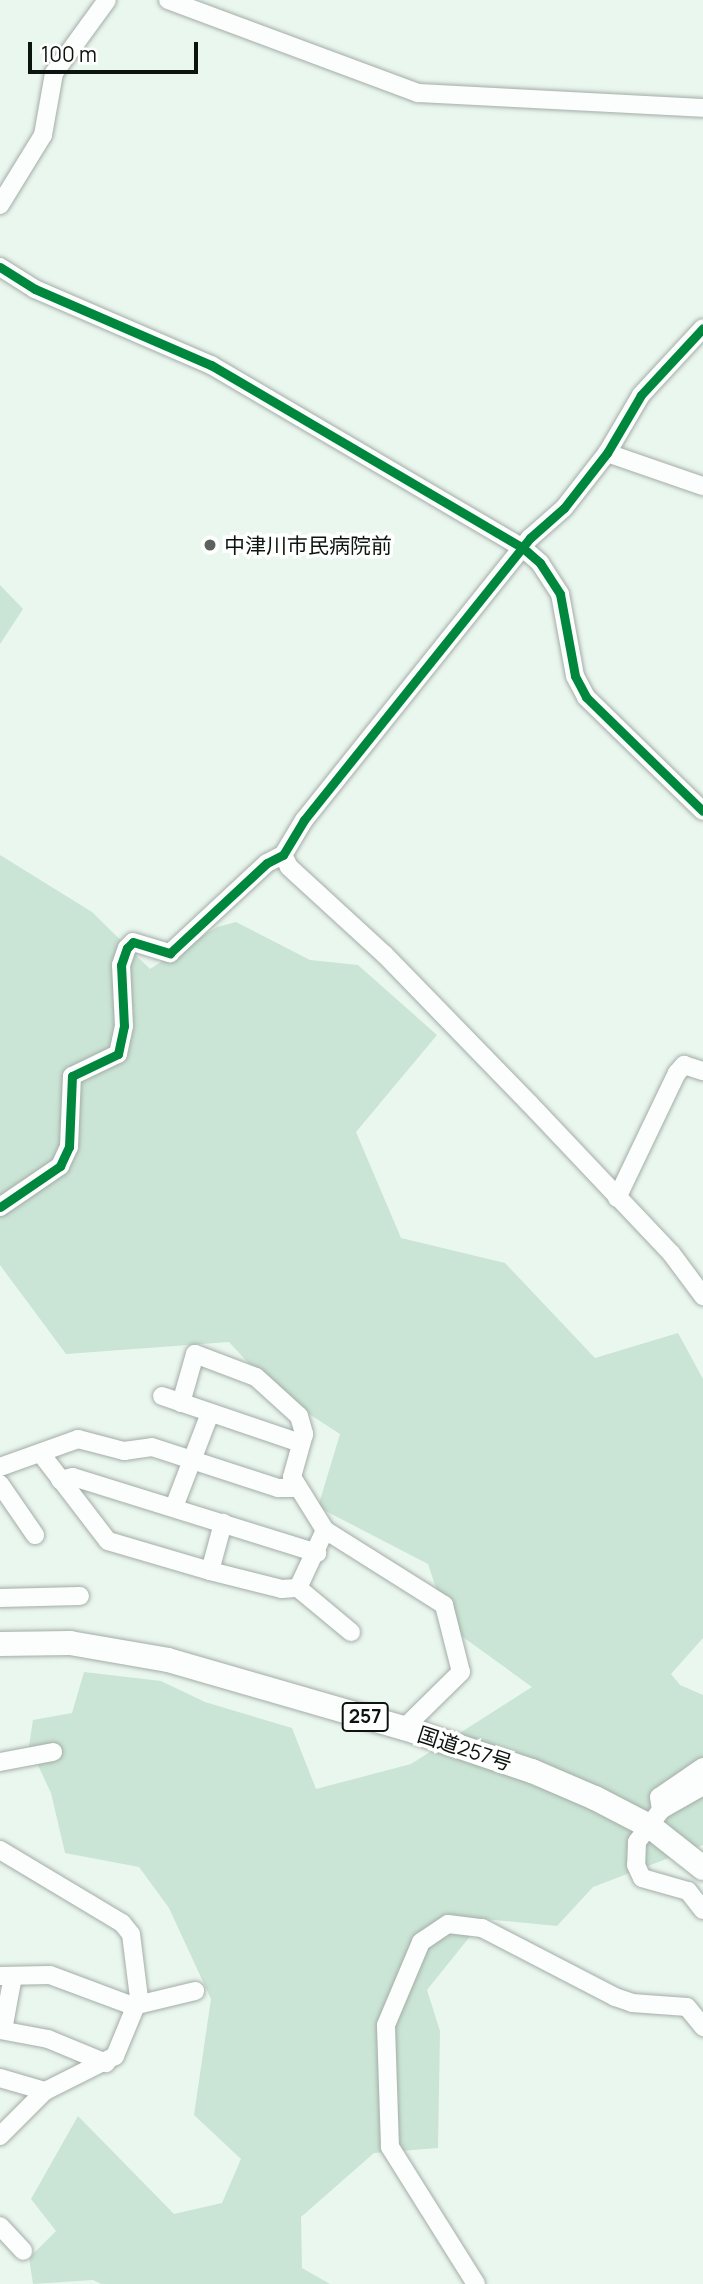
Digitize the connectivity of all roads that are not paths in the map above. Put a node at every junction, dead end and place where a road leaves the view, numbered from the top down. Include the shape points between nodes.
1 (107, 0) edge
2 (168, 0) edge
3 (703, 108) edge
4 (0, 205) edge
5 (0, 267) edge
6 (703, 328) edge
7 (607, 453) junction
8 (703, 486) edge
9 (523, 548) junction
10 (703, 811) edge
11 (283, 855) junction
12 (703, 1071) edge
13 (617, 1198) junction
14 (0, 1207) edge
15 (703, 1296) edge
16 (162, 1396) dead end
17 (181, 1403) junction
18 (210, 1413) junction
19 (300, 1443) junction
20 (42, 1455) junction
21 (194, 1461) junction
22 (0, 1467) edge
23 (60, 1480) junction
24 (0, 1484) edge
25 (295, 1488) junction
26 (174, 1507) junction
27 (223, 1523) junction
28 (325, 1530) junction
29 (35, 1535) dead end
30 (317, 1553) junction
31 (210, 1571) junction
32 (298, 1588) junction
33 (80, 1596) dead end
34 (0, 1598) edge
35 (351, 1632) dead end
36 (0, 1644) edge
37 (404, 1728) junction
38 (53, 1752) dead end
39 (0, 1762) edge
40 (703, 1767) edge
41 (703, 1786) edge
42 (656, 1819) junction
43 (0, 1850) edge
44 (703, 1868) edge
45 (703, 1909) edge
46 (6, 1976) edge
47 (195, 1991) dead end
48 (133, 2006) junction
49 (703, 2027) edge
50 (2, 2030) edge
51 (106, 2063) junction
52 (0, 2078) edge
53 (45, 2091) junction
54 (0, 2136) edge
55 (1, 2227) edge
56 (23, 2251) dead end
57 (475, 2284) edge

1 - 4 street via 54,74 43,135
2 - 3 street via 418,93
5 - 9 street via 35,289 211,365
6 - 7 street via 641,395
7 - 8 street
7 - 9 street via 564,508
9 - 10 street via 540,563 560,594 580,688 610,724
9 - 11 street via 304,820
11 - 13 street via 289,867 385,955
11 - 14 street via 267,863 170,953 134,942 127,947 121,965 124,1026 118,1054 72,1076 69,1147 60,1166
12 - 13 street via 684,1065 677,1073
13 - 15 street via 671,1253
16 - 17 street
17 - 18 street
17 - 19 street via 195,1354 256,1377 299,1416 304,1433
18 - 19 street
18 - 21 street
19 - 25 street via 292,1477
20 - 21 street via 78,1439 124,1451 152,1447
20 - 22 street
20 - 23 street
21 - 25 street via 278,1488
21 - 26 street
23 - 26 street via 73,1477
23 - 31 street via 108,1541
24 - 29 street
25 - 28 street
26 - 27 street
27 - 30 street
27 - 31 street
28 - 30 street
28 - 37 street via 444,1605 461,1672
30 - 32 street
31 - 32 street via 282,1589
32 - 35 street
33 - 34 street
36 - 37 highway, 国道257号 / 257 via 70,1643 168,1660
37 - 42 highway, 国道257号 / 257
38 - 39 street via 16,1755
40 - 42 street via 659,1797
41 - 42 street
42 - 44 highway, 国道257号 / 257
42 - 45 street via 637,1842 636,1865 642,1878 688,1891
43 - 48 street via 122,1923 131,1934 139,1998
46 - 48 street via 50,1975 76,1981
46 - 50 street
47 - 48 street
48 - 51 street via 115,2056
49 - 57 street via 687,2007 632,2003 615,1997 482,1928 448,1924 421,1942 386,2025 390,2147
50 - 51 street via 48,2039
51 - 53 street
52 - 53 street
53 - 54 street
55 - 56 street

